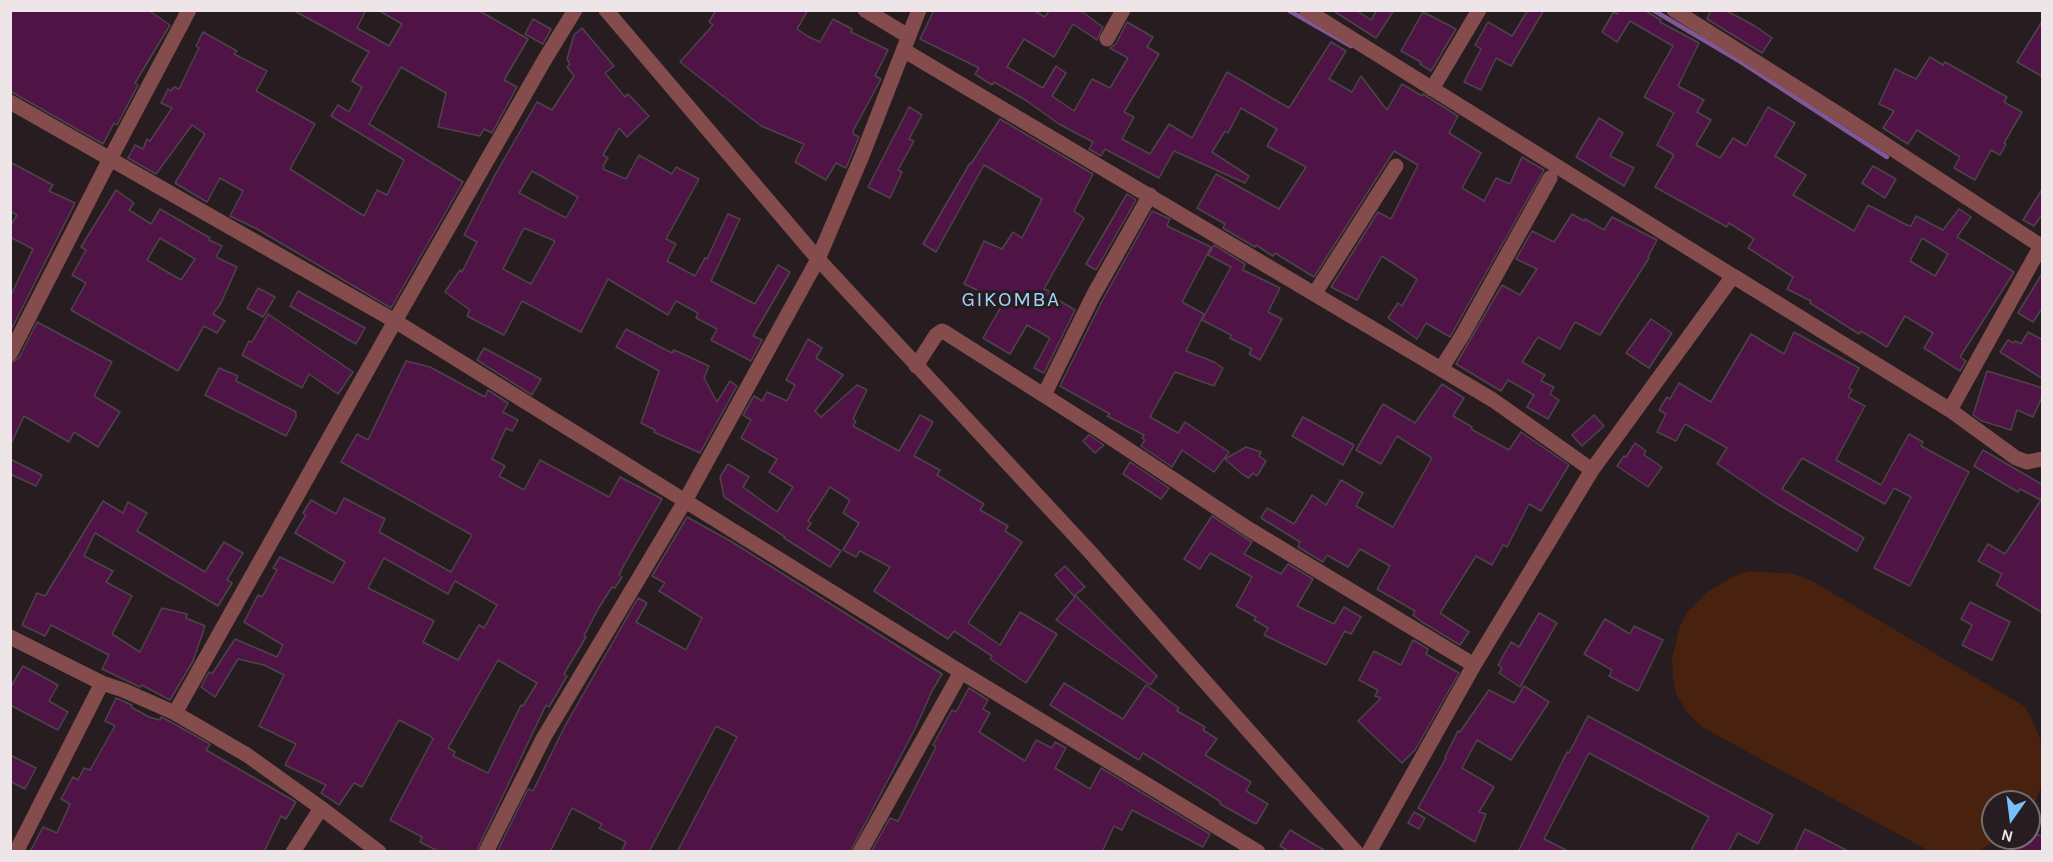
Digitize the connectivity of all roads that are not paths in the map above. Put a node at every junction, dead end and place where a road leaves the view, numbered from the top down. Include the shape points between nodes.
1 (189, 10) edge
2 (575, 10) edge
3 (606, 10) edge
4 (865, 10) edge
5 (919, 10) edge
6 (1123, 10) edge
7 (1306, 10) edge
8 (1479, 10) edge
9 (1680, 12) edge
10 (1107, 39) dead end
11 (907, 43) junction
12 (1432, 89) junction
13 (10, 102) edge
14 (110, 159) junction
15 (1396, 166) dead end
16 (1550, 178) dead end
17 (1150, 195) junction
18 (2042, 245) edge
19 (818, 259) junction
20 (1733, 276) junction
21 (1315, 293) junction
22 (395, 321) junction
23 (10, 354) edge
24 (916, 366) junction
25 (1441, 369) junction
26 (1044, 395) junction
27 (1950, 410) junction
28 (2043, 459) edge
29 (1592, 470) junction
30 (685, 501) junction
31 (10, 637) edge
32 (1474, 665) junction
33 (962, 672) junction
34 (102, 683) junction
35 (175, 713) junction
36 (321, 808) junction
37 (16, 852) edge
38 (293, 852) edge
39 (379, 852) edge
40 (486, 852) edge
41 (860, 852) edge
42 (1258, 852) edge
43 (1356, 852) edge
44 (1369, 852) edge

1 - 14 street
2 - 22 street
3 - 19 street
4 - 11 street
5 - 11 street
6 - 10 street
7 - 12 street
8 - 12 street
9 - 18 street
11 - 17 street
11 - 19 street
12 - 20 street
13 - 14 street
14 - 22 street
14 - 23 street
15 - 21 street
16 - 25 street
17 - 21 street
17 - 26 street via 1093,296
18 - 27 street
19 - 24 street
19 - 30 street
20 - 27 street
20 - 29 street
21 - 25 street
22 - 30 street
22 - 35 street
24 - 26 street via 942,332
24 - 43 street via 1090,553
25 - 29 street via 1493,400
26 - 32 street via 1247,528
27 - 28 street via 2016,458 2027,462
29 - 32 street
30 - 33 street
30 - 40 street via 544,736
31 - 34 street
32 - 44 street
33 - 41 street
33 - 42 street
34 - 35 street
34 - 37 street
35 - 36 street via 247,755
36 - 38 street
36 - 39 street

